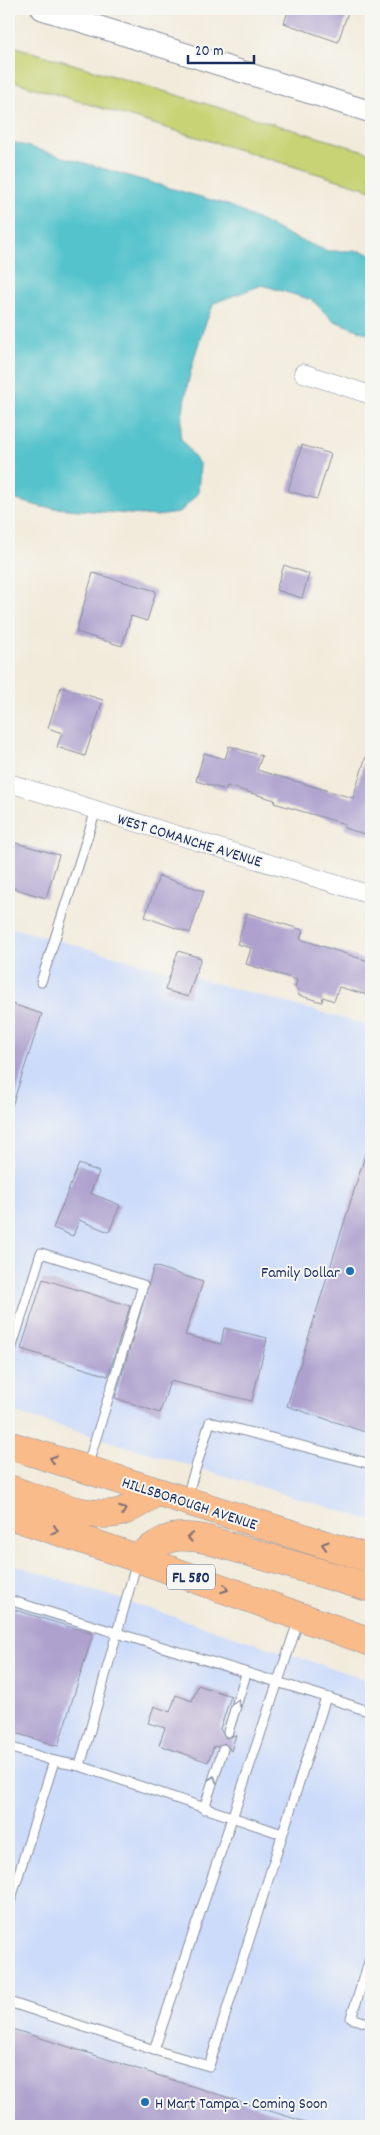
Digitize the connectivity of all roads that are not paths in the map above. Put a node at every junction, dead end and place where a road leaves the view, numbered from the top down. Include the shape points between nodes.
1 (42, 9) edge
2 (83, 15) edge
3 (371, 112) edge
4 (303, 373) dead end
5 (371, 395) edge
6 (9, 783) edge
7 (96, 810) junction
8 (371, 895) edge
9 (41, 982) dead end
10 (9, 1356) edge
11 (9, 1445) edge
12 (371, 1464) edge
13 (86, 1470) junction
14 (9, 1489) edge
15 (156, 1492) junction
16 (185, 1501) junction
17 (9, 1515) edge
18 (138, 1558) junction
19 (371, 1559) edge
20 (371, 1588) edge
21 (9, 1600) edge
22 (300, 1616) junction
23 (118, 1634) junction
24 (371, 1642) edge
25 (246, 1674) junction
26 (278, 1683) junction
27 (326, 1697) junction
28 (371, 1712) edge
29 (228, 1732) dead end
30 (9, 1747) edge
31 (223, 1749) dead end
32 (54, 1761) junction
33 (80, 1766) junction
34 (204, 1809) junction
35 (232, 1818) junction
36 (282, 1834) junction
37 (9, 1904) edge
38 (371, 1956) edge
39 (9, 2002) edge
40 (371, 2024) edge
41 (154, 2050) junction

1 - 2 street
2 - 3 street
4 - 5 street
6 - 7 street, WEST COMANCHE AVENUE
7 - 8 street, WEST COMANCHE AVENUE
7 - 9 lane
10 - 13 lane via 40,1253 143,1285
13 -> 11 main road, HILLSBOROUGH AVENUE
12 - 16 lane via 210,1422
13 - 15 main road, HILLSBOROUGH AVENUE
14 -> 15 main road via 105,1515 125,1510
15 - 16 main road, HILLSBOROUGH AVENUE
19 -> 16 main road, HILLSBOROUGH AVENUE
17 -> 18 main road, FL 580
20 -> 18 main road via 182,1535 161,1541
18 -> 22 main road, FL 580
18 - 23 lane
21 - 23 lane
22 - 24 main road, FL 580
22 - 26 lane
23 - 25 lane
23 - 33 lane
25 - 26 lane
29 -> 25 lane
26 - 27 lane
26 - 35 lane
27 - 28 lane
27 - 36 lane
30 - 32 lane
34 -> 31 lane
32 - 33 lane
32 - 37 lane
33 - 34 lane
34 - 35 lane
35 - 36 lane
35 - 41 lane
36 - 41 lane via 209,2066
38 - 40 lane via 351,2018
39 - 41 lane

